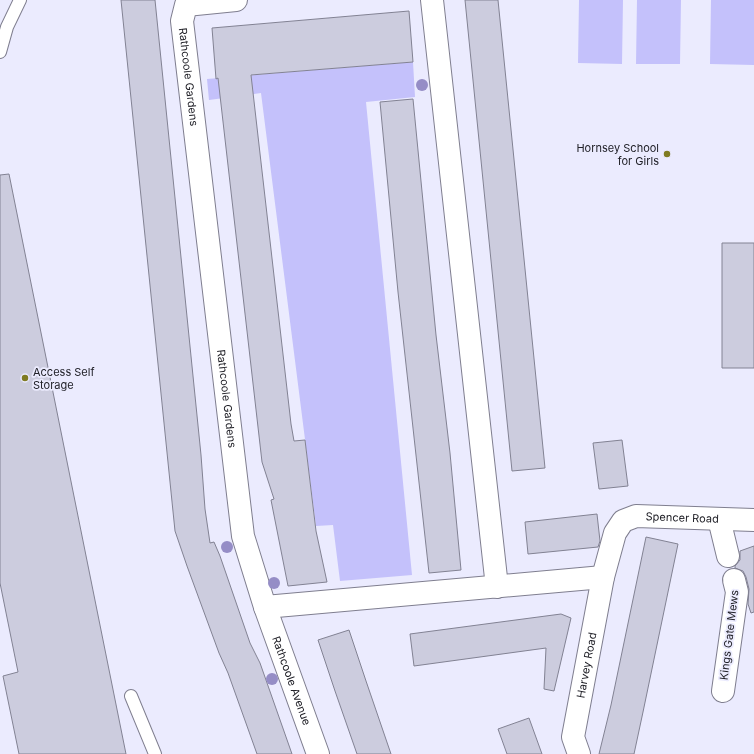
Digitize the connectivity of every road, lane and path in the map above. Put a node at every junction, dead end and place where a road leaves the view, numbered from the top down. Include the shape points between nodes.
1 (20, 0) edge
2 (236, 0) edge
3 (432, 0) edge
4 (0, 52) edge
5 (719, 519) junction
6 (754, 520) edge
7 (728, 556) dead end
8 (603, 577) junction
9 (734, 580) dead end
10 (497, 587) junction
11 (266, 607) junction
12 (723, 691) dead end
13 (131, 696) dead end
14 (155, 754) edge
15 (318, 754) edge
16 (579, 754) edge

1 - 4 lane via 7,27
2 - 11 street, Rathcoole Gardens via 186,5 182,21 243,536
3 - 10 street
5 - 6 street, Spencer Road
5 - 7 street
5 - 8 street, Spencer Road via 636,516 623,521 616,533
8 - 10 street
8 - 16 street, Harvey Road via 573,737
9 - 12 street, Kings Gate Mews via 737,592
10 - 11 street
11 - 15 street, Rathcoole Avenue
13 - 14 lane

